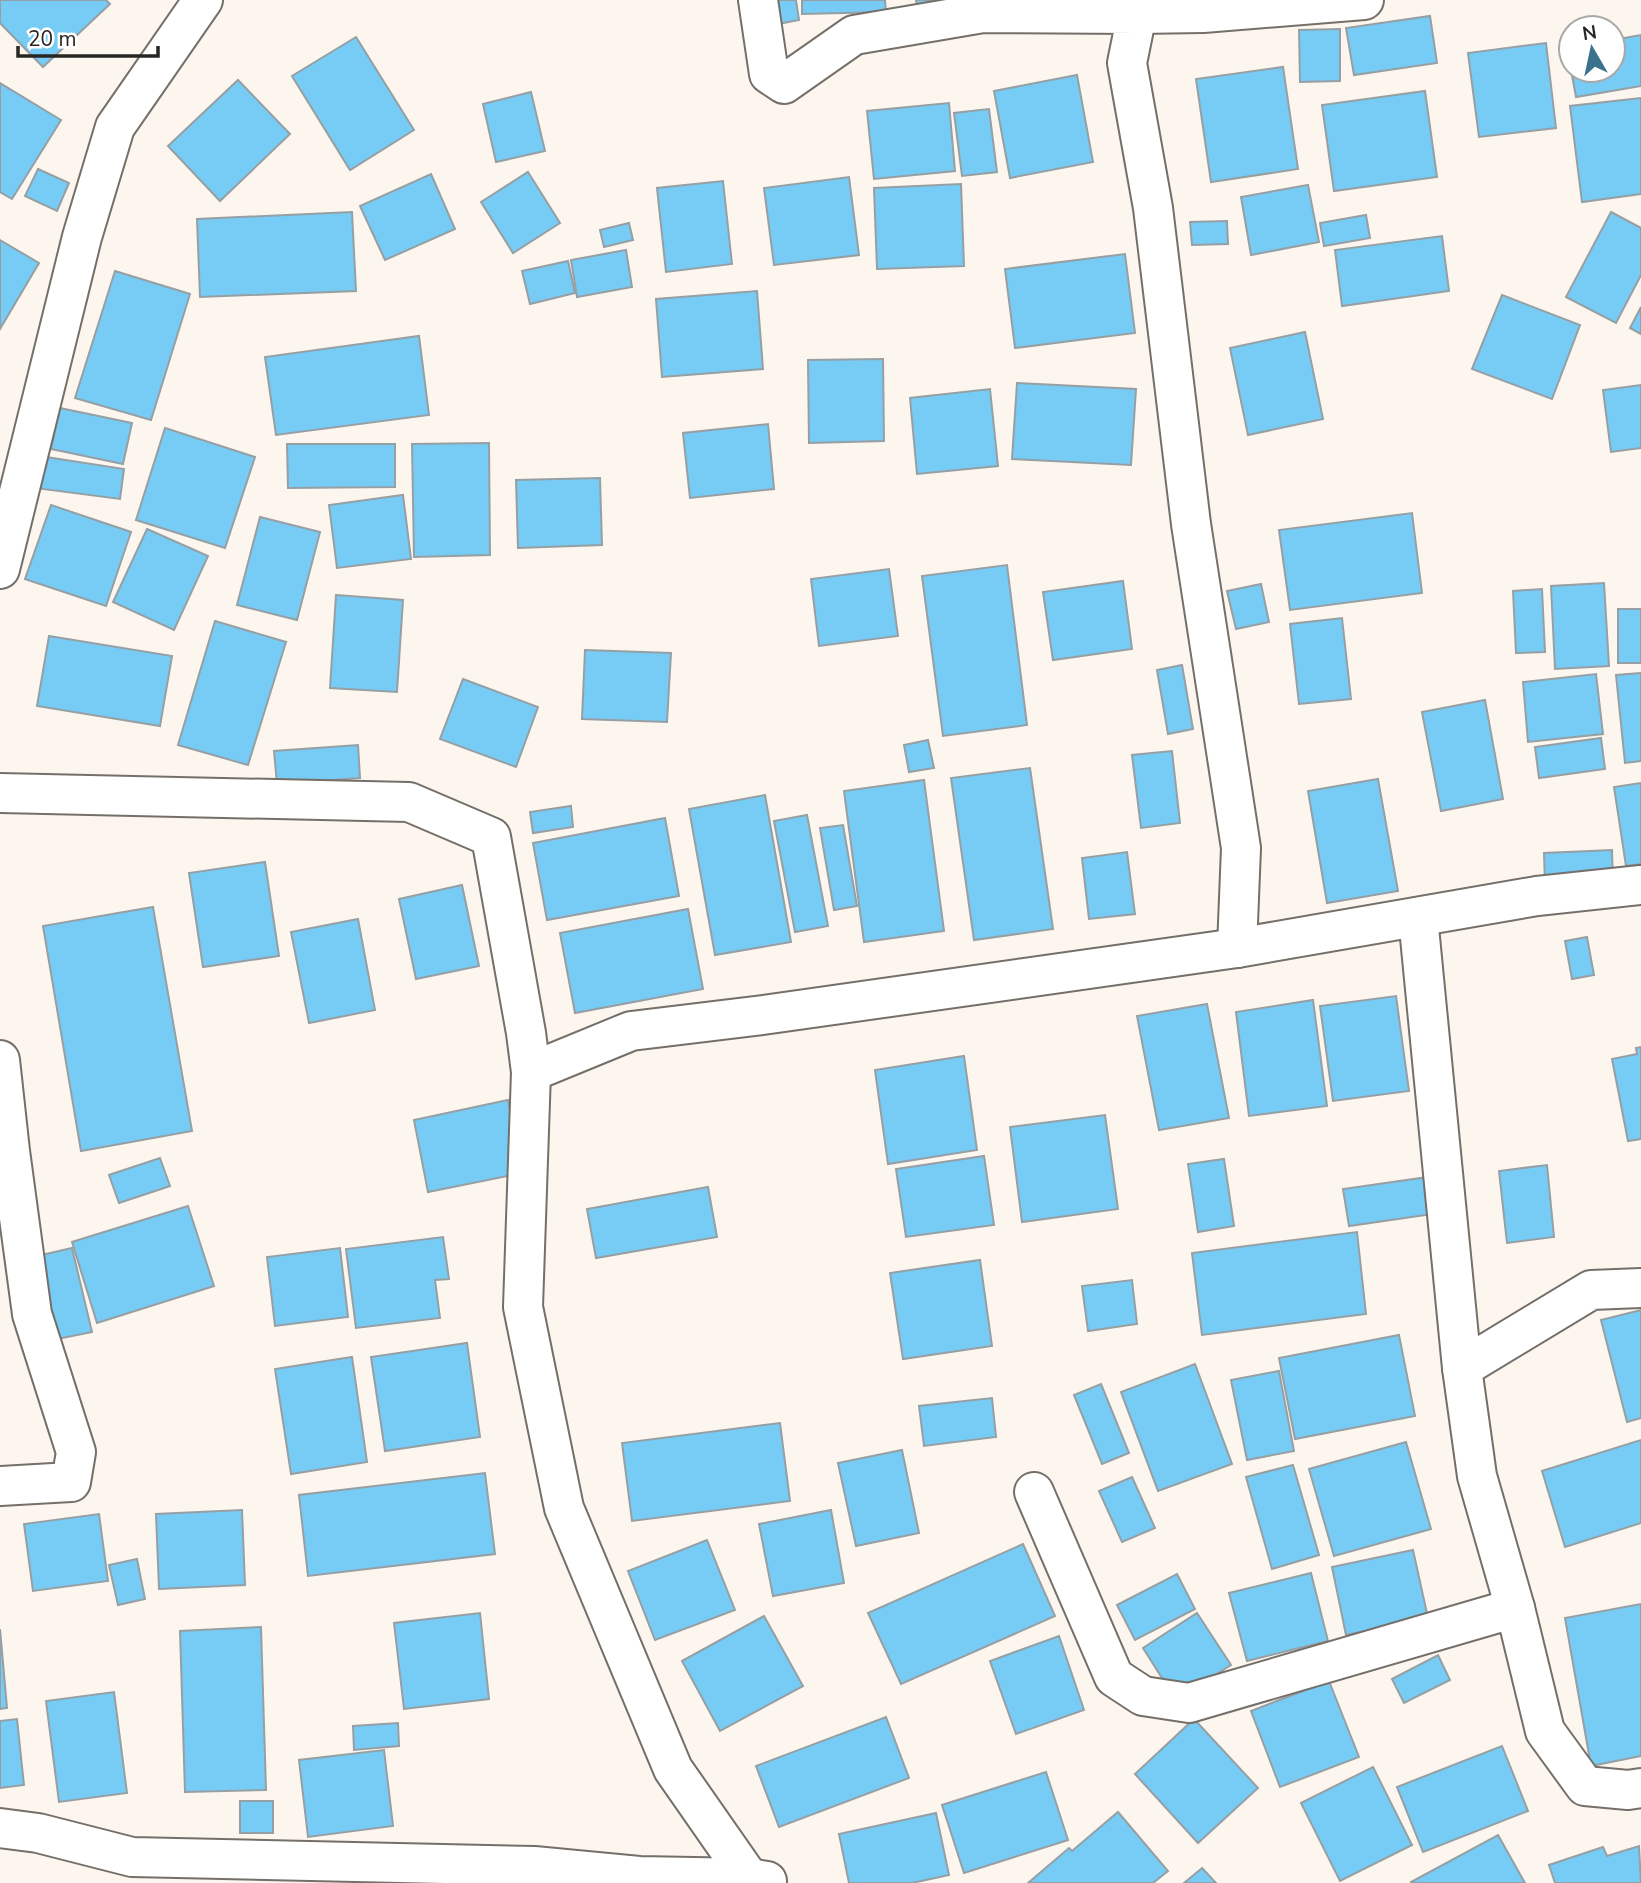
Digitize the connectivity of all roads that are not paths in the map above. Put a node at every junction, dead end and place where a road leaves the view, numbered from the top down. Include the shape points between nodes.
1 (203, 0) edge
2 (758, 0) edge
3 (1364, 0) edge
4 (1137, 7) edge
5 (0, 569) edge
6 (0, 793) edge
7 (1641, 886) edge
8 (1418, 917) junction
9 (1237, 948) junction
10 (0, 1060) edge
11 (531, 1072) junction
12 (1641, 1288) edge
13 (1462, 1368) junction
14 (0, 1486) edge
15 (1034, 1492) dead end
16 (1514, 1608) junction
17 (1641, 1788) edge
18 (0, 1828) edge
19 (533, 1875) edge
20 (762, 1880) edge

1 - 5 street via 115,127 82,237
2 - 4 street via 769,74 784,84 854,36 983,13
3 - 4 street via 1203,13
4 - 9 street via 1126,63 1153,208 1191,524 1241,848
6 - 11 street via 408,802 491,837
7 - 8 street via 1537,896
8 - 9 street
8 - 13 street
9 - 11 street via 631,1031
10 - 14 street via 32,1314 75,1452 71,1482
11 - 20 street via 523,1307 564,1507 673,1769
12 - 13 street via 1591,1290
13 - 16 street via 1477,1476
15 - 16 street via 1114,1676 1143,1696 1189,1703
16 - 17 street via 1545,1731 1585,1786
18 - 19 street via 132,1857
19 - 20 street

